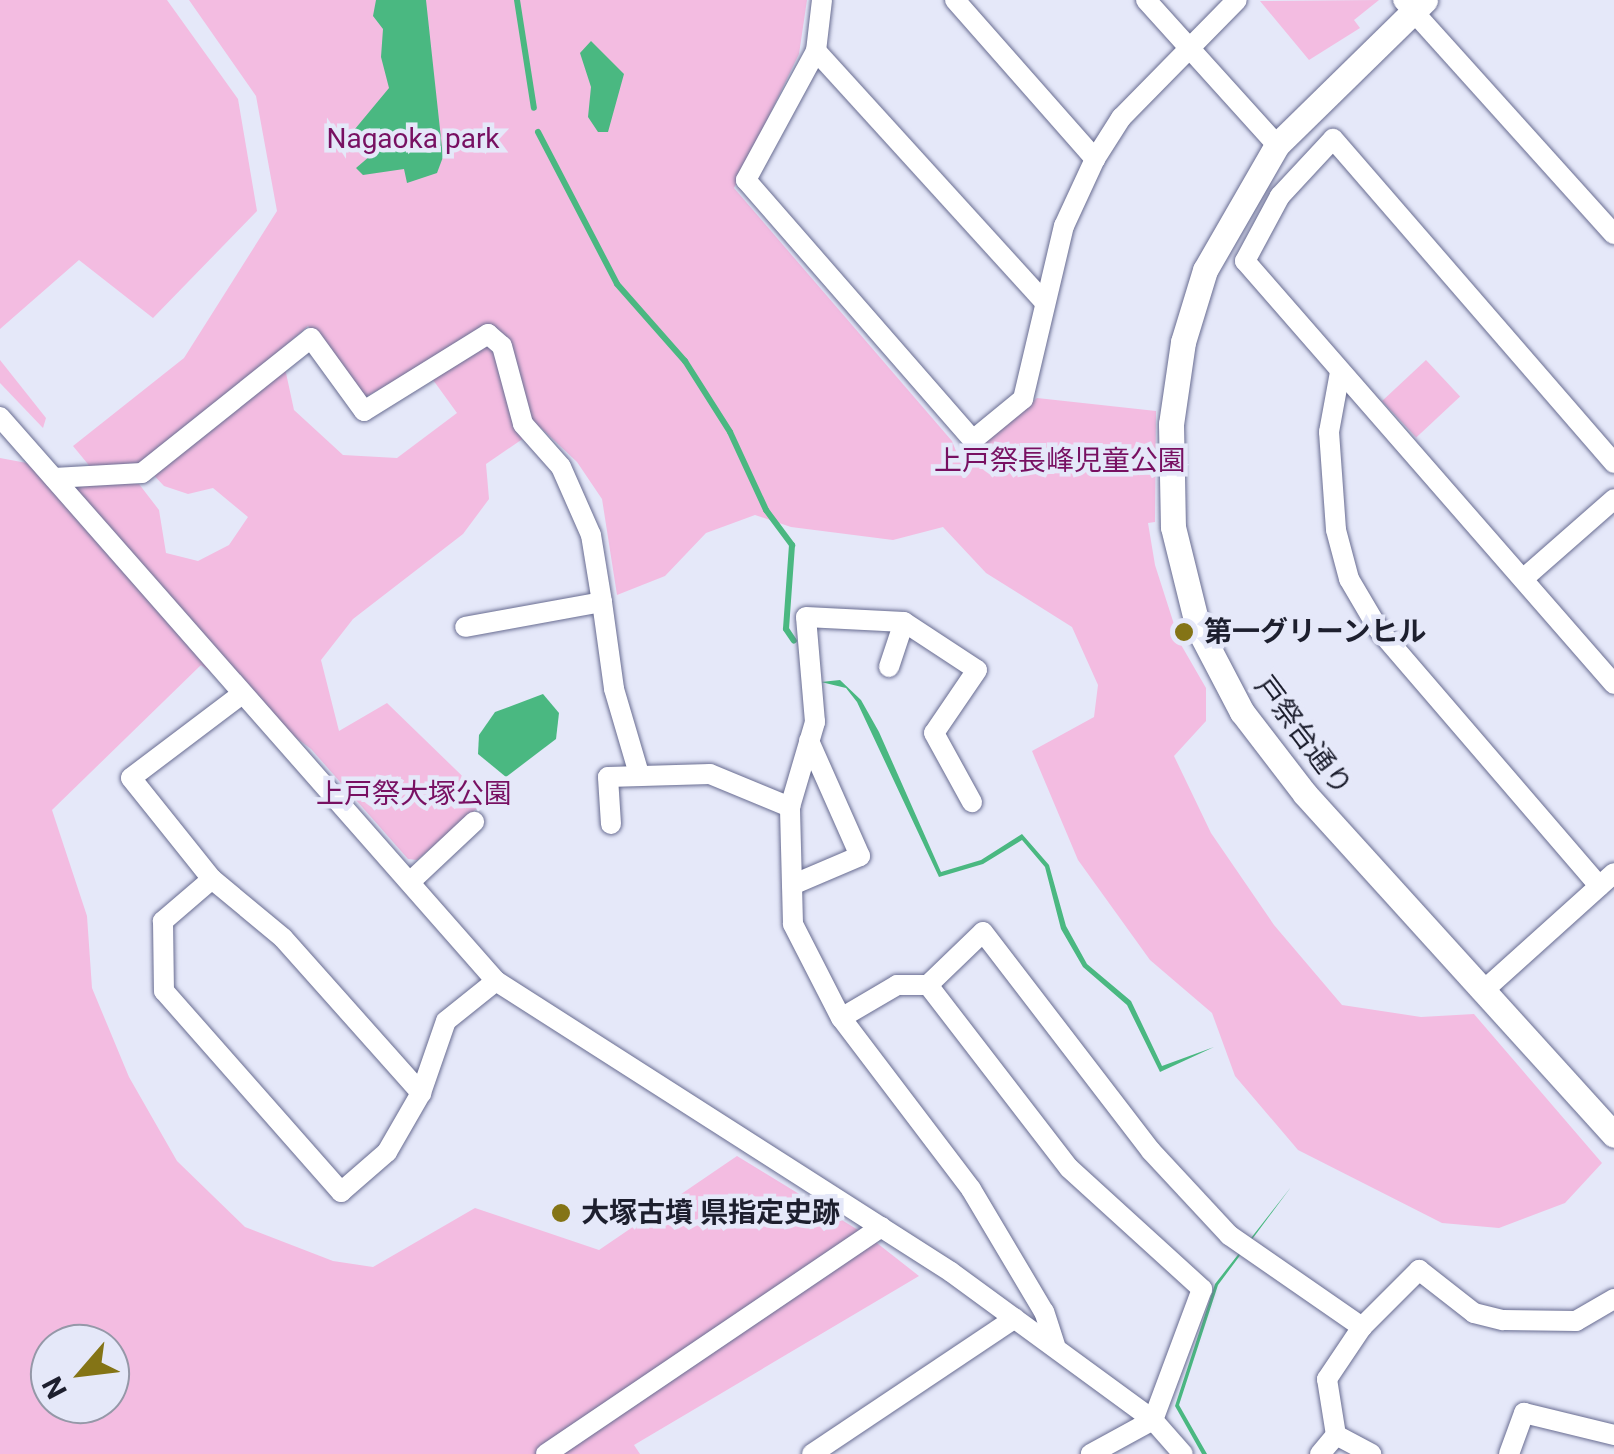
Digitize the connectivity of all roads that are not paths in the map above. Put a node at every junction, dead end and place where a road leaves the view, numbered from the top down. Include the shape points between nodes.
1 (822, 0) edge
2 (955, 0) edge
3 (1146, 0) edge
4 (1238, 0) edge
5 (1414, 4) edge
6 (1187, 46) junction
7 (816, 50) junction
8 (1277, 145) junction
9 (1095, 159) junction
10 (1614, 234) edge
11 (1044, 302) junction
12 (1340, 372) junction
13 (0, 416) edge
14 (1614, 462) edge
15 (54, 478) junction
16 (1614, 499) edge
17 (1523, 579) junction
18 (602, 602) junction
19 (904, 622) junction
20 (465, 627) dead end
21 (888, 666) dead end
22 (1614, 684) edge
23 (242, 694) junction
24 (810, 741) junction
25 (639, 774) junction
26 (972, 802) dead end
27 (790, 807) junction
28 (474, 822) dead end
29 (611, 824) dead end
30 (212, 879) junction
31 (1606, 880) edge
32 (410, 882) junction
33 (792, 885) junction
34 (496, 981) junction
35 (928, 985) junction
36 (1483, 991) junction
37 (841, 1018) junction
38 (421, 1093) junction
39 (1614, 1135) edge
40 (881, 1227) junction
41 (1614, 1299) edge
42 (1014, 1318) junction
43 (1362, 1327) junction
44 (1055, 1346) junction
45 (1153, 1420) junction
46 (1614, 1434) edge
47 (1336, 1435) junction
48 (569, 1448) edge
49 (546, 1454) edge
50 (812, 1454) edge
51 (1091, 1454) edge
52 (1183, 1454) edge
53 (1320, 1454) edge
54 (1370, 1454) edge
55 (1509, 1454) edge

1 - 7 street
2 - 9 street
3 - 6 street
4 - 6 street
5 - 8 street, 戸祭台通り
5 - 10 street
6 - 8 street
6 - 9 street via 1120,118
7 - 11 street
7 - 11 street via 746,180 973,440 1023,399
8 - 36 street, 戸祭台通り via 1213,254 1183,342 1171,481 1183,579 1198,628 1242,712 1305,794
9 - 11 street via 1064,226
12 - 14 street via 1245,261 1280,196 1333,140
12 - 17 street
12 - 31 street via 1329,432 1336,530 1350,578 1380,630
13 - 15 street
15 - 18 street via 142,472 311,338 364,411 488,334 502,346 524,424 561,468 590,535
15 - 23 street
16 - 17 street
17 - 22 street
18 - 20 street
18 - 25 street via 614,689
19 - 21 street
19 - 24 street via 806,617 815,722
19 - 26 street via 977,670 934,732
23 - 30 street via 131,778
23 - 32 street
24 - 27 street
24 - 33 street via 860,856
25 - 27 street via 710,774
25 - 29 street via 608,777
27 - 33 street
28 - 32 street
30 - 38 street via 283,938
30 - 38 street via 163,921 164,991 340,1192 387,1152
31 - 36 street
32 - 34 street
33 - 37 street via 793,924
34 - 38 street via 446,1021
34 - 40 street
35 - 37 street via 897,985
35 - 43 street via 983,932 1151,1150 1229,1235
35 - 45 street via 1069,1168 1202,1289
36 - 39 street, 戸祭台通り
37 - 44 street via 971,1189 1044,1312
40 - 42 street
40 - 48 street
41 - 43 street via 1576,1322 1504,1320 1474,1313 1418,1270
42 - 44 street
42 - 50 street
43 - 47 street via 1327,1379
44 - 45 street
45 - 51 street
45 - 52 street
46 - 55 street via 1524,1413
47 - 53 street
47 - 54 street
48 - 49 street

